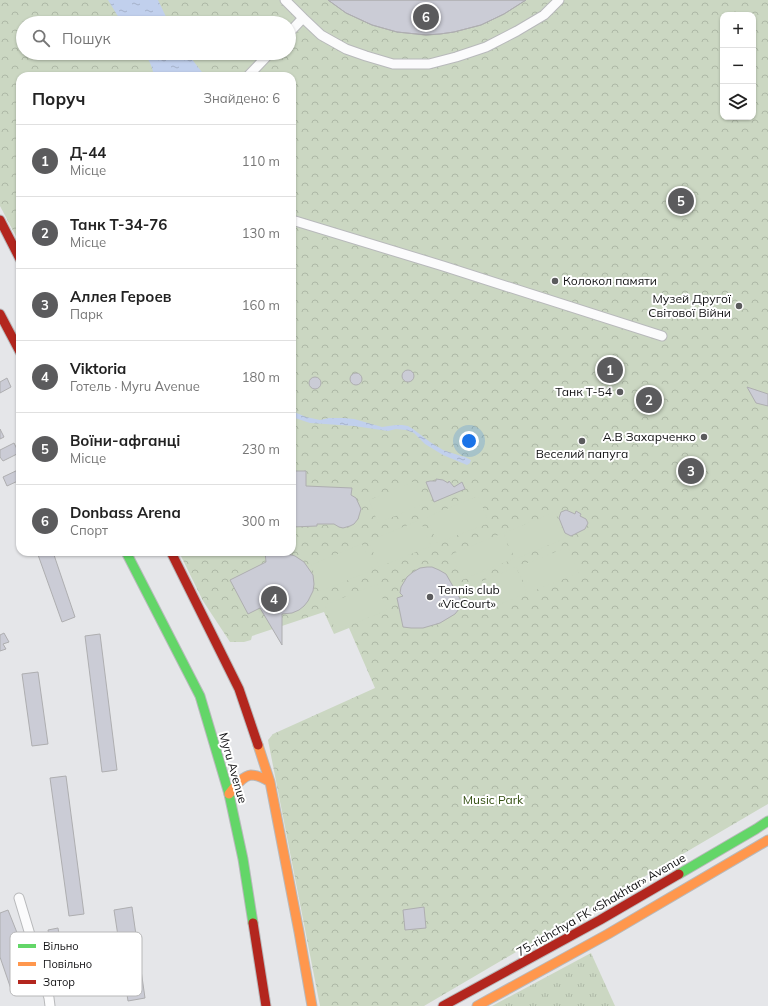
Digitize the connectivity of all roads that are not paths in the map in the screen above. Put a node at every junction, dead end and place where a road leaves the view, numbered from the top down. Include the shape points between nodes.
1 (285, 0) edge
2 (559, 0) edge
3 (303, 18) junction
4 (296, 26) edge
5 (263, 60) edge
6 (252, 72) edge
7 (0, 220) edge
8 (296, 221) edge
9 (16, 251) edge
10 (0, 314) edge
11 (662, 336) dead end
12 (16, 344) edge
13 (128, 556) edge
14 (173, 556) edge
15 (270, 782) junction
16 (229, 794) junction
17 (768, 821) edge
18 (768, 840) edge
19 (19, 898) dead end
20 (29, 932) edge
21 (48, 996) edge
22 (50, 1006) edge
23 (266, 1006) edge
24 (312, 1006) edge
25 (443, 1006) edge
26 (477, 1006) edge

1 - 3 street
2 - 3 street via 544,15 486,47 429,64 393,64 352,52 322,35
3 - 4 street
5 - 6 street
7 - 9 main road
8 - 11 street
10 - 12 main road
13 - 16 main road, Myru Avenue via 200,696
14 - 15 main road via 239,689
15 - 16 main road via 252,775 247,776
15 - 24 main road
16 - 23 main road, Myru Avenue
17 - 25 main road, 75-richchya FK «Shakhtar» Avenue via 600,920
18 - 26 main road via 608,934
19 - 20 street
21 - 22 street

